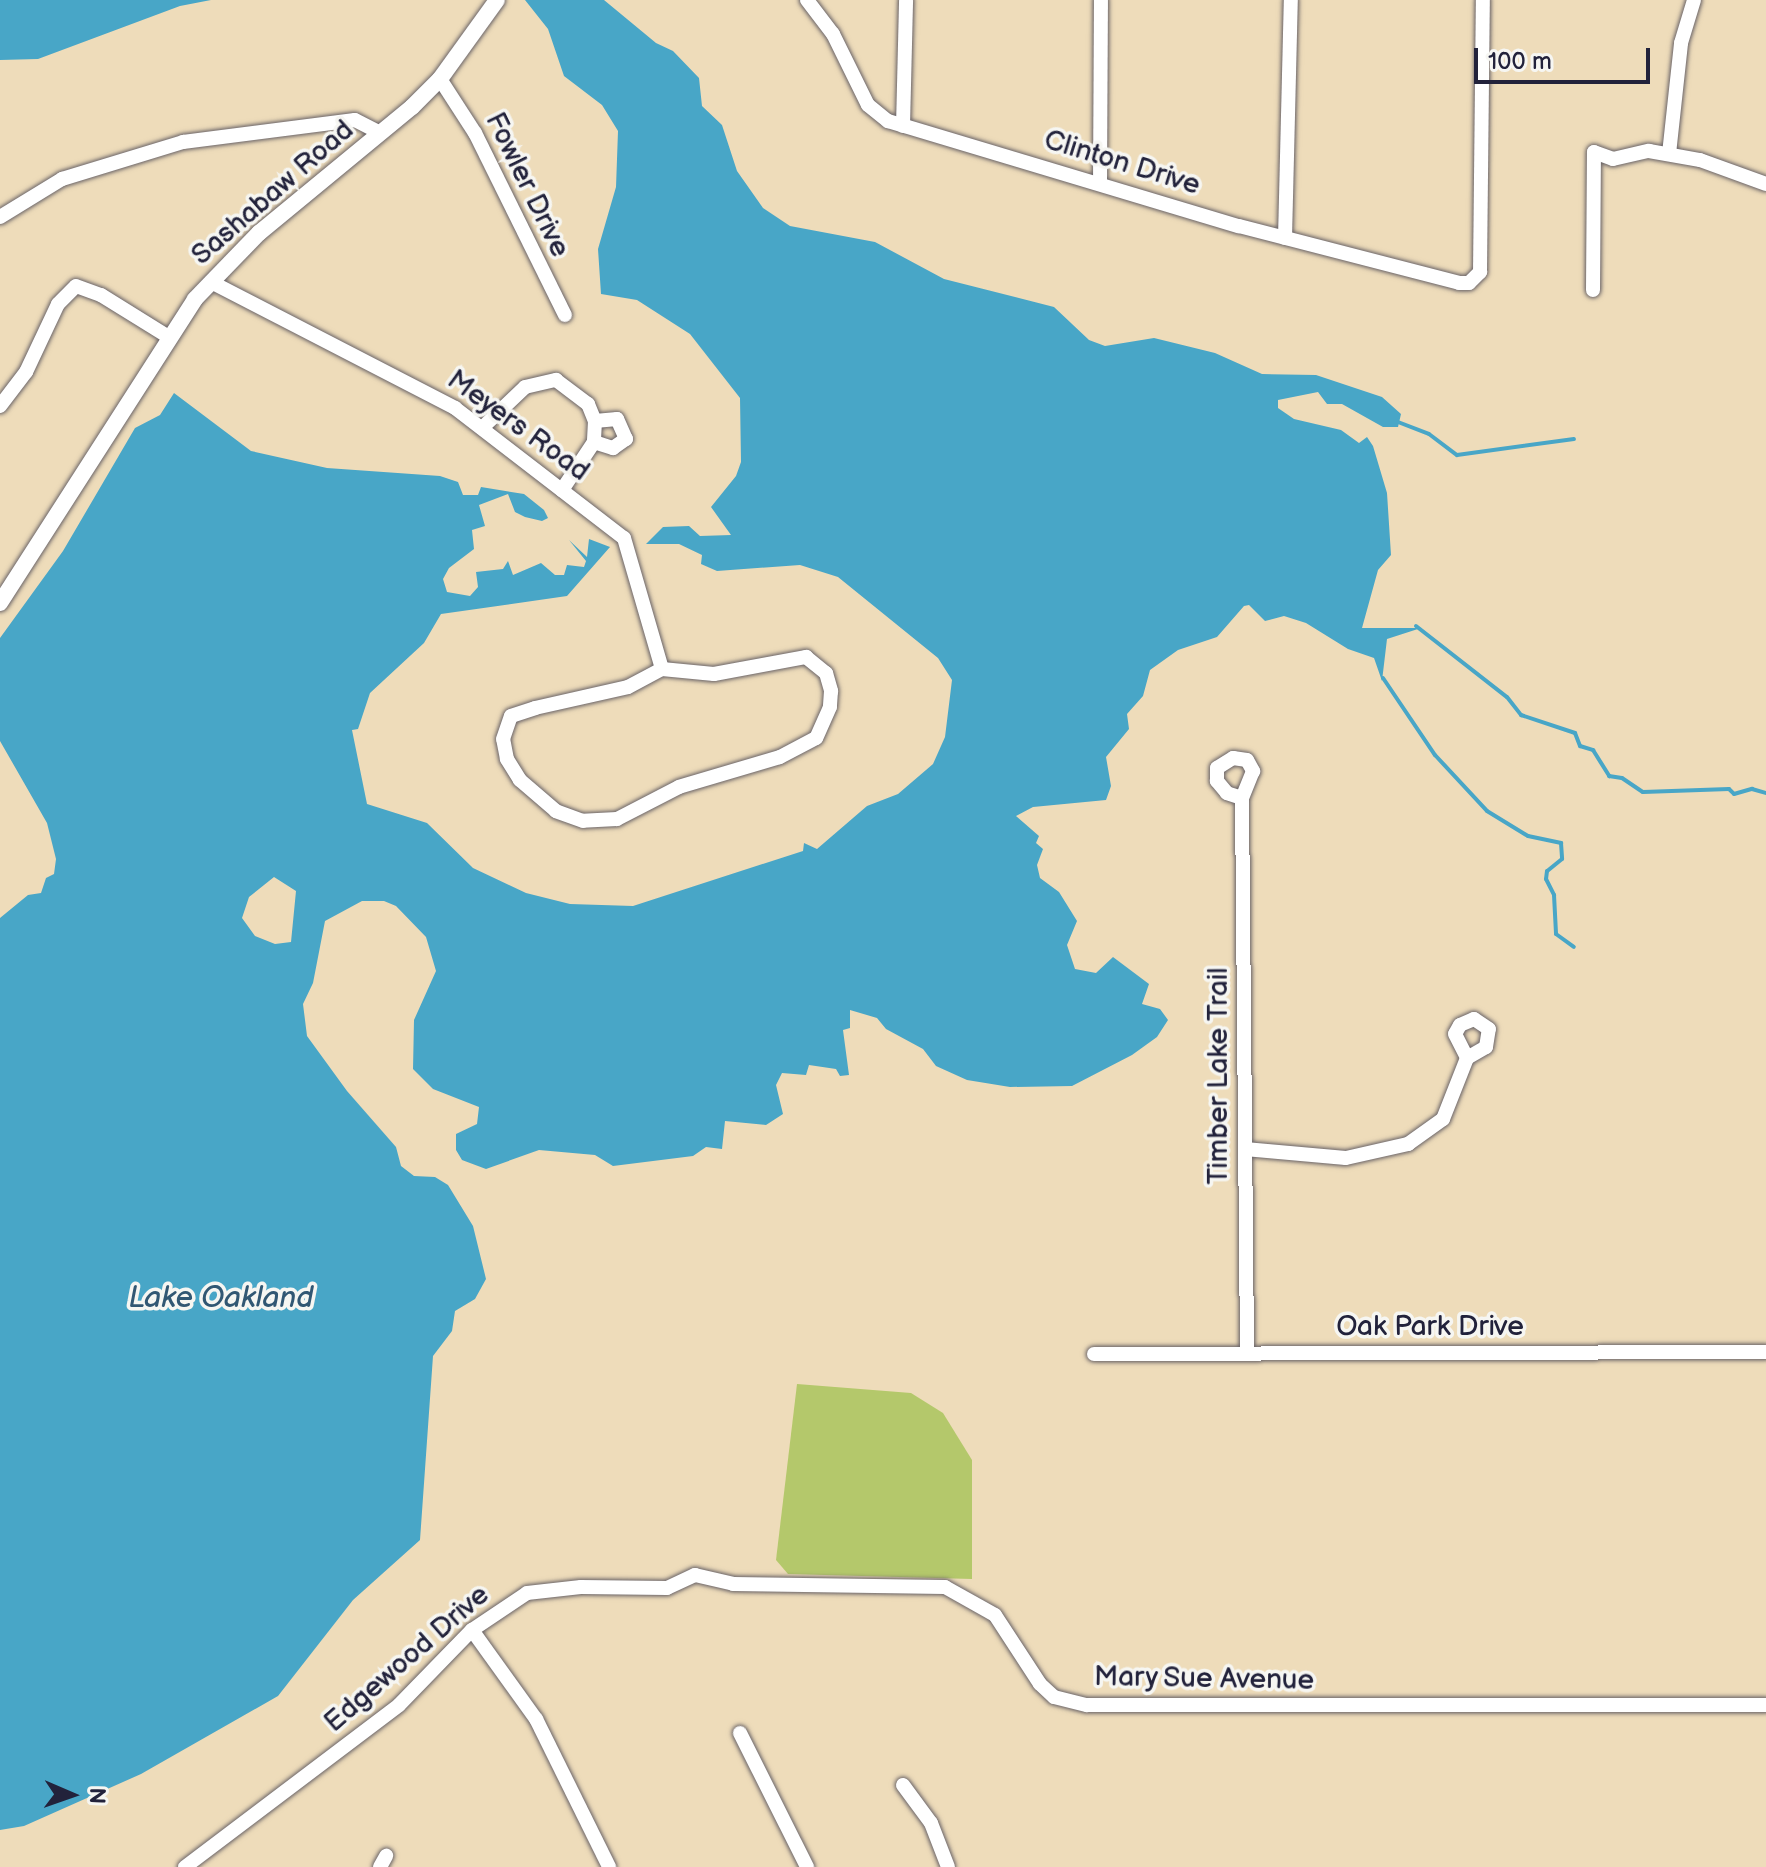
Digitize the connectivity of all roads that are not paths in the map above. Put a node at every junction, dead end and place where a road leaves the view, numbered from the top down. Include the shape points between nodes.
1 (497, 0) edge
2 (807, 0) edge
3 (906, 0) edge
4 (1101, 0) edge
5 (1291, 0) edge
6 (1483, 0) edge
7 (1694, 0) edge
8 (440, 79) junction
9 (903, 126) junction
10 (381, 133) junction
11 (1669, 154) junction
12 (1100, 183) junction
13 (1766, 184) edge
14 (0, 217) edge
15 (1285, 238) junction
16 (211, 282) junction
17 (1593, 290) dead end
18 (565, 315) dead end
19 (167, 336) junction
20 (0, 406) edge
21 (595, 421) junction
22 (482, 428) junction
23 (594, 442) junction
24 (562, 490) junction
25 (0, 603) edge
26 (662, 669) junction
27 (1242, 798) dead end
28 (1467, 1058) dead end
29 (1245, 1149) junction
30 (1766, 1352) edge
31 (1094, 1354) dead end
32 (1247, 1354) junction
33 (695, 1575) joint
34 (472, 1630) junction
35 (1766, 1705) edge
36 (740, 1733) dead end
37 (903, 1785) dead end
38 (185, 1867) edge
39 (609, 1867) edge
40 (807, 1867) edge
41 (948, 1867) edge

1 - 8 street, Sashabaw Road
2 - 9 street, Clinton Drive via 833,34 874,114
3 - 9 street
4 - 12 street
5 - 15 street
6 - 15 street, Clinton Drive via 1480,272 1469,283 1445,282
7 - 11 street via 1681,43
8 - 10 street, Sashabaw Road
8 - 18 street, Fowler Drive via 475,133
9 - 12 street, Clinton Drive
10 - 14 street via 355,120 183,142 62,179
10 - 16 street, Sashabaw Road via 259,233
11 - 13 street
11 - 17 street via 1649,151 1613,159 1594,152
12 - 15 street, Clinton Drive
16 - 19 street, Sashabaw Road
16 - 22 street, Meyers Road via 431,394
19 - 20 street via 101,295 76,286 58,304 26,372
19 - 25 street, Sashabaw Road
21 - 22 street via 588,404 556,380 525,387
21 - 23 street
21 - 23 street via 617,419 626,439 613,448
22 - 24 street, Meyers Road
23 - 24 street
24 - 26 street, Meyers Road via 624,538
26 - 26 street via 628,687 511,716 503,739 520,780 556,811 583,821 617,819 679,787 804,747 816,738 830,707 826,673 806,657 714,674
27 - 29 street, Timber Lake Trail
28 - 29 street via 1443,1119 1408,1144 1346,1158
29 - 32 street, Timber Lake Trail
30 - 32 street, Oak Park Drive
31 - 32 street, Oak Park Drive
33 - 34 street, Edgewood Drive via 667,1588 581,1587 527,1593
33 - 35 street, Mary Sue Avenue via 733,1584 945,1587 995,1615 1054,1697 1087,1705
34 - 38 street, Edgewood Drive via 399,1705
34 - 39 street via 536,1719
36 - 40 street
37 - 41 street via 931,1823

